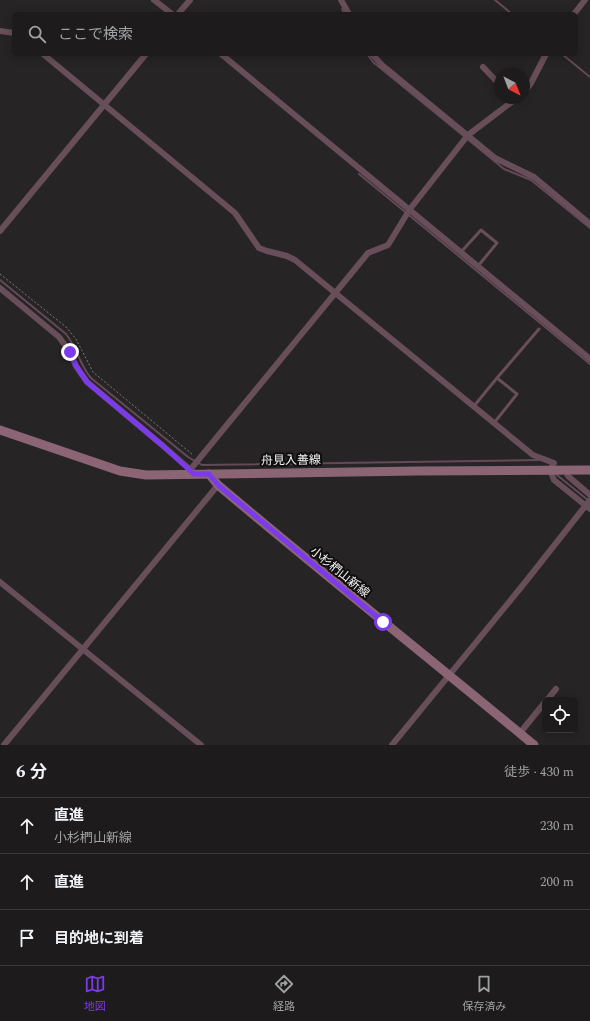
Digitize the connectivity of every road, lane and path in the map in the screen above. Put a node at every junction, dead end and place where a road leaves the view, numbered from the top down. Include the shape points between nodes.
1 (154, 0) edge
2 (190, 0) edge
3 (341, 0) edge
4 (585, 0) edge
5 (169, 12) edge
6 (180, 12) edge
7 (348, 12) edge
8 (576, 12) edge
9 (0, 31) edge
10 (12, 33) edge
11 (45, 56) edge
12 (144, 56) edge
13 (223, 56) edge
14 (374, 56) edge
15 (545, 56) edge
16 (483, 67) dead end
17 (494, 79) edge
18 (530, 84) edge
19 (508, 104) edge
20 (104, 105) junction
21 (468, 135) junction
22 (410, 209) junction
23 (590, 224) edge
24 (0, 231) edge
25 (461, 252) junction
26 (478, 266) junction
27 (0, 274) edge
28 (0, 288) edge
29 (335, 293) junction
30 (539, 328) dead end
31 (590, 358) edge
32 (497, 378) junction
33 (473, 406) junction
34 (494, 423) junction
35 (0, 430) edge
36 (198, 459) junction
37 (550, 470) junction
38 (565, 470) junction
39 (590, 470) edge
40 (192, 472) junction
41 (209, 474) junction
42 (218, 485) junction
43 (590, 495) edge
44 (588, 505) edge
45 (0, 582) edge
46 (83, 650) junction
47 (450, 675) junction
48 (556, 689) dead end
49 (549, 697) edge
50 (542, 706) edge
51 (520, 733) junction
52 (198, 744) edge
53 (4, 745) edge
54 (392, 745) edge
55 (534, 745) edge

1 - 5 street
2 - 6 street
3 - 7 street
4 - 8 street
9 - 10 street
11 - 20 street
12 - 20 street
13 - 22 street
14 - 21 street
15 - 18 street
16 - 17 street
19 - 21 street
20 - 24 street
20 - 29 street via 235,213 259,248 296,260
21 - 22 street
21 - 23 street via 495,158 534,177
22 - 25 street
22 - 29 street via 388,245 368,253
25 - 26 street
25 - 26 lane via 481,230 497,242
26 - 31 street
27 - 36 path via 66,327 76,339 93,372
28 - 40 street via 59,337 87,382
29 - 33 street
29 - 36 street
30 - 32 lane
32 - 33 lane
32 - 34 lane via 517,394
33 - 34 street
34 - 37 street via 533,455 554,463
35 - 40 main road, 舟見入善線 via 120,471 146,475
36 - 40 street
37 - 38 main road, 舟見入善線
37 - 41 main road, 舟見入善線
37 - 44 street via 554,480
38 - 39 main road, 舟見入善線
38 - 43 street via 568,476
40 - 41 main road, 舟見入善線
41 - 42 main road, 小杉椚山新線
42 - 46 street
42 - 47 main road, 小杉椚山新線 via 338,586
44 - 47 street
45 - 46 street
46 - 52 street
46 - 53 street
47 - 51 main road, 小杉椚山新線
47 - 54 street
48 - 49 street
50 - 51 street
51 - 55 main road, 小杉椚山新線

